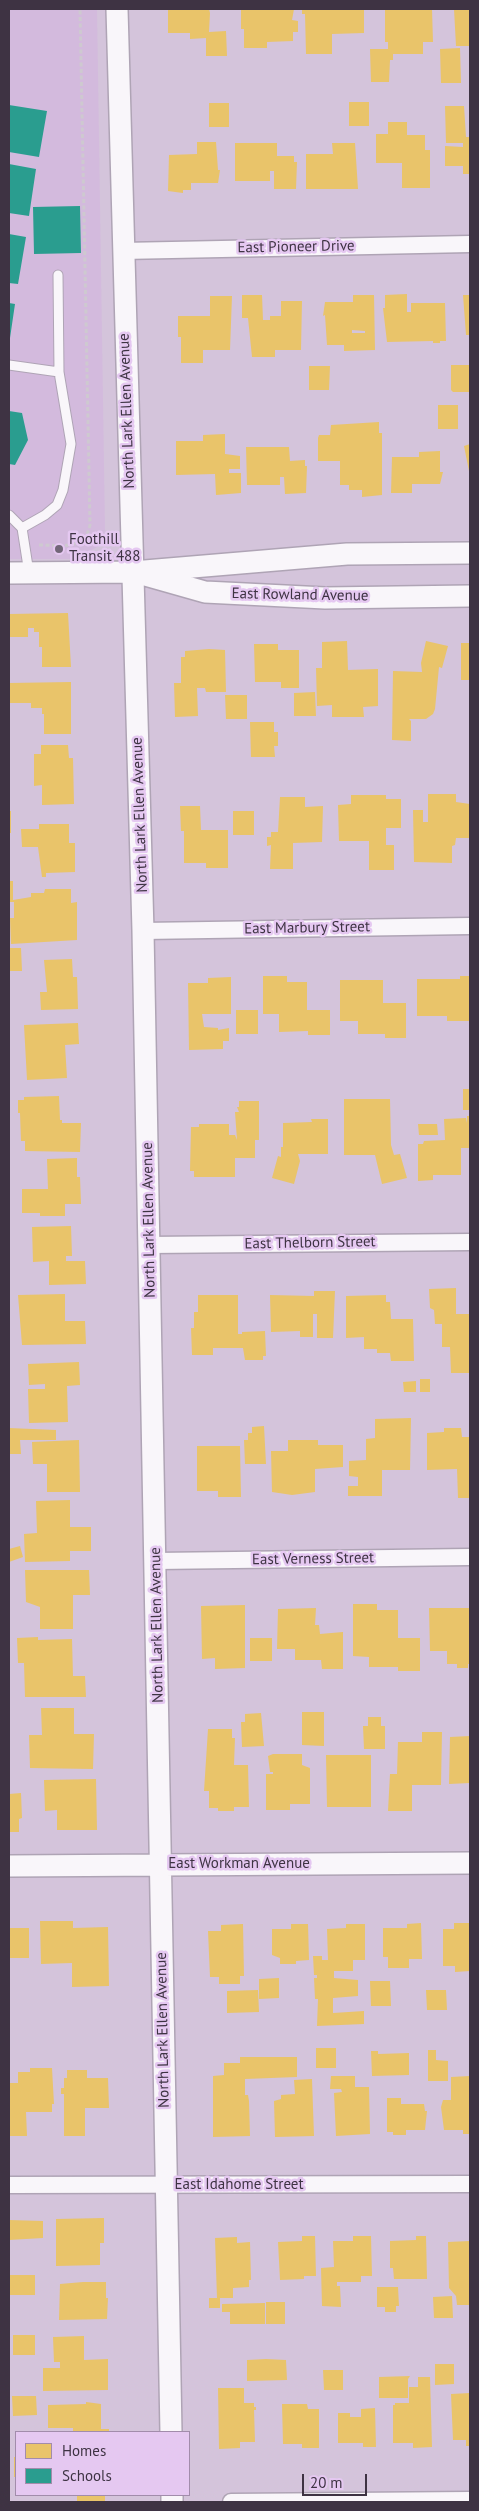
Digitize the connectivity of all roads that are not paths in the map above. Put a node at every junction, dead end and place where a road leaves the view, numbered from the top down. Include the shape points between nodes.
1 (117, 9) edge
2 (470, 244) edge
3 (122, 251) junction
4 (58, 275) dead end
5 (9, 365) edge
6 (59, 372) junction
7 (9, 515) edge
8 (22, 528) junction
9 (470, 553) edge
10 (133, 572) junction
11 (19, 573) edge
12 (470, 596) edge
13 (470, 926) edge
14 (143, 931) junction
15 (470, 1242) edge
16 (150, 1245) junction
17 (470, 1557) edge
18 (156, 1561) junction
19 (470, 1864) edge
20 (162, 1865) junction
21 (9, 1866) edge
22 (9, 2184) edge
23 (470, 2184) edge
24 (165, 2185) junction
25 (171, 2431) edge
26 (470, 2500) edge
27 (231, 2502) edge
28 (266, 2502) edge

1 - 3 street, North Lark Ellen Avenue
2 - 3 street, East Pioneer Drive
3 - 10 street, North Lark Ellen Avenue
4 - 6 lane
5 - 6 lane
6 - 8 lane via 71,444 63,490 51,510
7 - 8 lane
8 - 11 lane via 26,546
9 - 10 street, East Rowland Avenue via 347,554
10 - 11 street, East Rowland Avenue
10 - 12 street, East Rowland Avenue via 205,592 325,598
10 - 14 street, North Lark Ellen Avenue
13 - 14 street, East Marbury Street
14 - 16 street, North Lark Ellen Avenue
15 - 16 street, East Thelborn Street
16 - 18 street, North Lark Ellen Avenue
17 - 18 street, East Verness Street
18 - 20 street, North Lark Ellen Avenue
19 - 20 street, East Workman Avenue
20 - 21 street, East Workman Avenue
20 - 24 street, North Lark Ellen Avenue
22 - 24 street, East Idahome Street
23 - 24 street, East Idahome Street
24 - 25 street, North Lark Ellen Avenue
26 - 28 street
27 - 28 street

